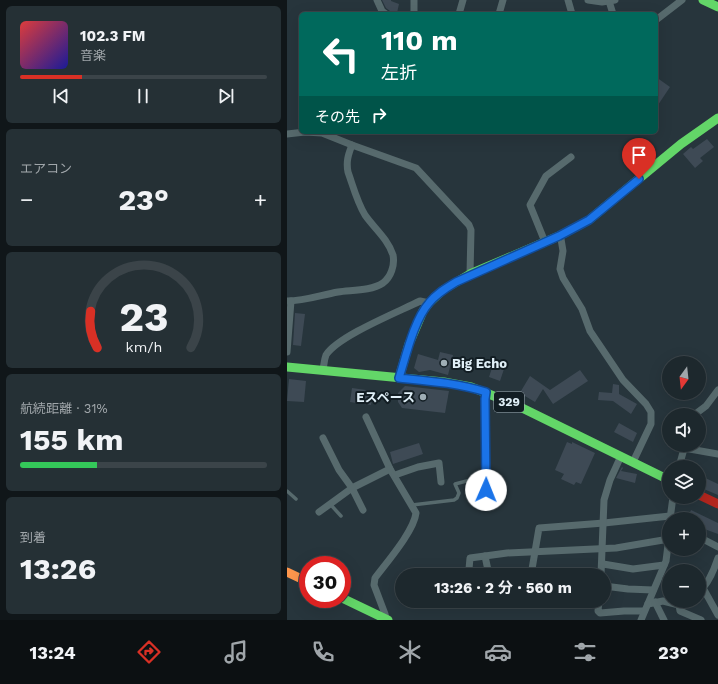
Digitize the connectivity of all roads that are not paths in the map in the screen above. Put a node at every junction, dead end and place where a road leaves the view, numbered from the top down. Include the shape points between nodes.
1 (377, 0) edge
2 (414, 0) edge
3 (463, 0) edge
4 (503, 0) edge
5 (568, 0) edge
6 (589, 0) edge
7 (682, 0) edge
8 (612, 1) edge
9 (708, 1) edge
10 (718, 7) edge
11 (384, 12) edge
12 (414, 12) edge
13 (460, 12) edge
14 (500, 12) edge
15 (571, 12) edge
16 (613, 12) edge
17 (658, 18) edge
18 (718, 118) edge
19 (299, 133) edge
20 (287, 134) edge
21 (327, 134) edge
22 (352, 145) junction
23 (571, 157) dead end
24 (559, 236) junction
25 (545, 242) junction
26 (470, 274) junction
27 (289, 301) edge
28 (429, 302) junction
29 (287, 352) edge
30 (287, 367) edge
31 (323, 370) junction
32 (399, 378) junction
33 (718, 390) edge
34 (486, 392) junction
35 (703, 408) edge
36 (366, 417) dead end
37 (323, 438) dead end
38 (706, 451) edge
39 (718, 454) edge
40 (621, 456) junction
41 (633, 462) junction
42 (393, 472) junction
43 (486, 476) junction
44 (662, 476) edge
45 (441, 482) dead end
46 (352, 488) junction
47 (486, 490) dead end
48 (287, 491) edge
49 (706, 498) edge
50 (296, 499) dead end
51 (331, 504) junction
52 (718, 504) edge
53 (412, 506) junction
54 (363, 510) dead end
55 (319, 512) dead end
56 (341, 516) dead end
57 (662, 519) edge
58 (604, 523) junction
59 (662, 539) edge
60 (706, 541) edge
61 (718, 547) edge
62 (603, 549) junction
63 (535, 553) junction
64 (485, 556) junction
65 (718, 558) edge
66 (603, 564) junction
67 (662, 565) edge
68 (469, 568) edge
69 (488, 568) edge
70 (533, 568) edge
71 (602, 568) edge
72 (717, 568) edge
73 (662, 570) edge
74 (287, 572) edge
75 (299, 578) edge
76 (706, 583) edge
77 (611, 587) edge
78 (653, 590) junction
79 (706, 597) edge
80 (662, 601) edge
81 (351, 602) edge
82 (651, 603) junction
83 (598, 608) edge
84 (680, 608) edge
85 (644, 611) junction
86 (718, 615) edge
87 (387, 620) edge
88 (641, 620) edge
89 (664, 620) edge
90 (701, 620) edge

1 - 11 street
2 - 12 street
3 - 13 street
4 - 14 street
5 - 15 street
6 - 8 street
7 - 17 street
8 - 16 street
9 - 10 main road
18 - 24 main road via 681,144 589,220
19 - 20 street
21 - 22 street
22 - 26 street via 411,166 422,174 469,225
22 - 27 street via 347,158 348,172 365,214 391,251 393,262 388,279 377,286
23 - 25 street via 546,176 529,205
24 - 25 main road
24 - 41 street via 563,251 560,269 582,309 590,331 623,380 651,412 651,424
25 - 26 main road
26 - 28 main road via 443,290
27 - 29 street
28 - 31 street via 420,301 341,341 326,356
28 - 32 main road via 418,321
30 - 31 main road, 329
31 - 32 main road, 329
32 - 34 main road, 329 via 444,382
33 - 35 street
34 - 40 main road, 329
34 - 43 street
36 - 42 street
37 - 46 street via 339,470
38 - 39 street
40 - 41 main road, 329
40 - 58 street via 604,500
41 - 44 main road, 329
42 - 45 street via 439,463
42 - 46 street
42 - 53 street
43 - 47 street
43 - 53 lane via 455,484 459,493 454,500
46 - 51 street
46 - 54 street
48 - 50 lane
49 - 52 main road
51 - 55 street
51 - 56 lane
53 - 87 street via 416,513 415,519 375,578 373,585
57 - 58 street
58 - 62 street
58 - 63 street via 539,528
59 - 62 street
60 - 61 street
62 - 63 street
62 - 66 street
63 - 64 street
63 - 70 street
64 - 68 street via 470,558
64 - 69 street
65 - 72 street
66 - 67 street via 633,568
66 - 71 street
72 - 76 street
73 - 78 street
74 - 75 main road
77 - 78 street
78 - 82 street
79 - 86 street
80 - 82 street
81 - 87 main road
82 - 85 street
82 - 89 street
83 - 85 street via 600,613
84 - 90 street via 680,611
85 - 88 street

